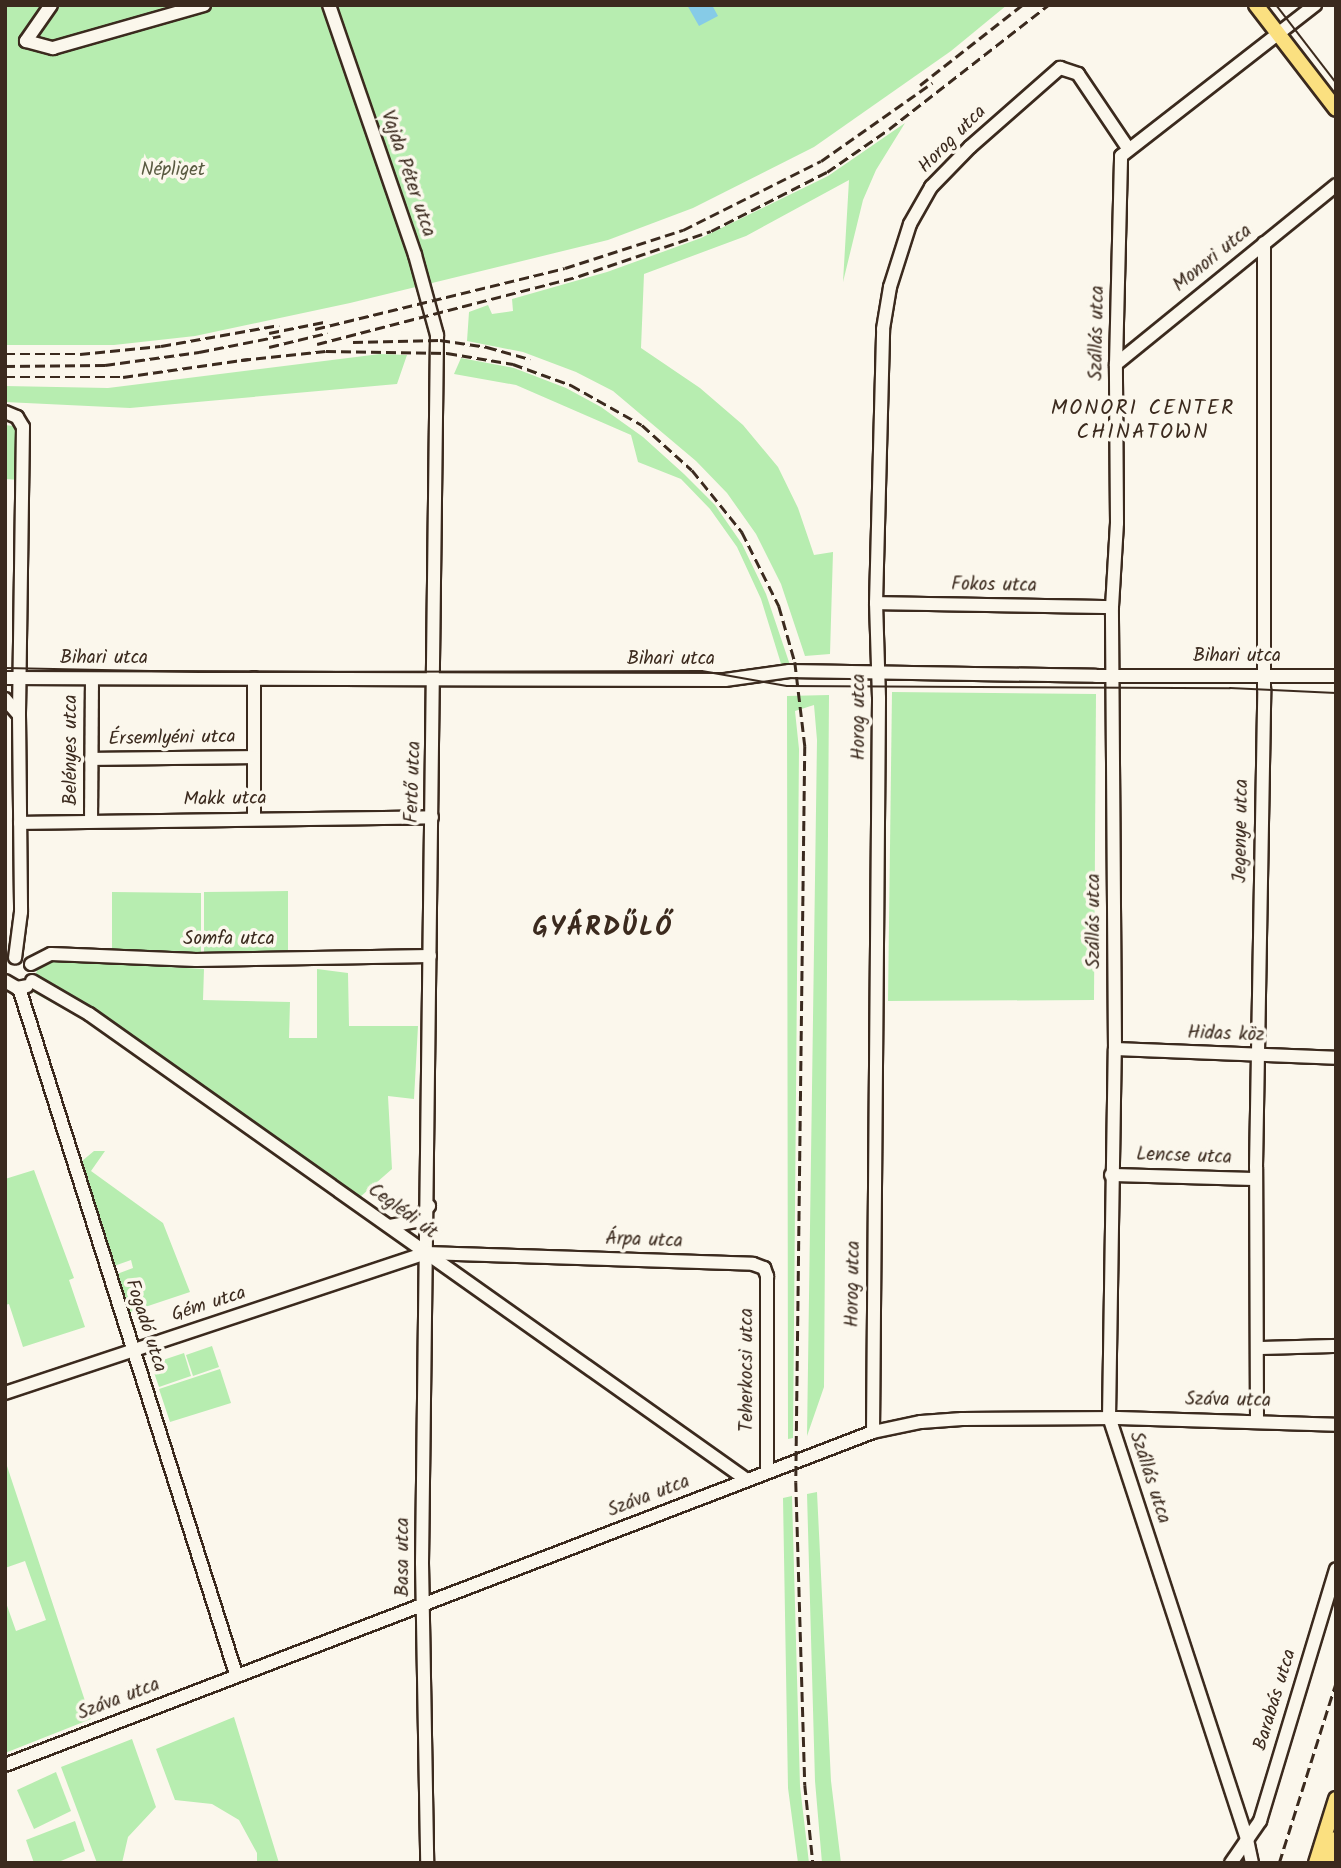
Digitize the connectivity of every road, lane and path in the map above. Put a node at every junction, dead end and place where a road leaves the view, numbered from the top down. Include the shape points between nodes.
1 (51, 5) edge
2 (204, 5) edge
3 (329, 5) edge
4 (1256, 5) edge
5 (1315, 5) edge
6 (1278, 33) junction
7 (1336, 109) edge
8 (1128, 148) junction
9 (1336, 185) edge
10 (1264, 243) junction
11 (437, 359) joint
12 (1116, 364) junction
13 (5, 412) edge
14 (876, 603) junction
15 (1112, 607) junction
16 (879, 674) junction
17 (1114, 676) junction
18 (1336, 676) edge
19 (1264, 677) junction
20 (5, 678) edge
21 (21, 678) junction
22 (92, 678) junction
23 (254, 678) junction
24 (435, 680) junction
25 (5, 699) edge
26 (19, 715) junction
27 (254, 757) junction
28 (91, 759) junction
29 (432, 817) junction
30 (254, 819) junction
31 (91, 821) junction
32 (20, 823) junction
33 (430, 956) junction
34 (10, 962) edge
35 (31, 964) junction
36 (5, 981) edge
37 (32, 981) junction
38 (19, 988) junction
39 (1115, 1049) junction
40 (1257, 1056) junction
41 (1336, 1058) edge
42 (1111, 1175) junction
43 (1256, 1178) junction
44 (429, 1206) junction
45 (390, 1226) junction
46 (426, 1252) junction
47 (764, 1268) joint
48 (1336, 1346) edge
49 (1258, 1348) junction
50 (133, 1350) junction
51 (5, 1393) edge
52 (1109, 1418) junction
53 (1257, 1420) junction
54 (1336, 1425) edge
55 (873, 1432) junction
56 (767, 1472) junction
57 (747, 1480) junction
58 (1336, 1569) edge
59 (423, 1604) junction
60 (236, 1674) junction
61 (5, 1765) edge
62 (1336, 1800) edge
63 (1247, 1839) junction
64 (1336, 1839) edge
65 (1232, 1862) edge
66 (427, 1863) edge
67 (1252, 1863) edge
68 (1316, 1863) edge
69 (1329, 1863) edge

1 - 2 street via 26,41 52,48
3 - 11 street, Vajda Péter utca via 425,286 437,335
4 - 6 main road
5 - 6 street
6 - 7 main road
6 - 8 street
8 - 12 street, Szállás utca via 1121,156
8 - 14 street, Horog utca via 1078,74 1060,68 970,147 937,180 917,209 900,250 883,330
9 - 10 street, Monori utca
10 - 12 street, Monori utca
10 - 19 street, Jegenye utca
11 - 24 street, Fertő utca
12 - 15 street, Szállás utca via 1117,523
13 - 21 street via 17,417 23,427
14 - 15 street, Fokos utca
14 - 16 street, Horog utca
15 - 17 street, Szállás utca
16 - 17 street, Bihari utca
16 - 24 street, Bihari utca via 789,671 725,680
16 - 55 street, Horog utca
17 - 19 street, Bihari utca
17 - 39 street, Szállás utca
18 - 19 street, Bihari utca
19 - 40 street, Jegenye utca
20 - 21 street, Bihari utca
21 - 22 street, Bihari utca
21 - 26 street
22 - 23 street, Bihari utca
22 - 28 street, Belényes utca
23 - 24 street, Bihari utca
23 - 27 street
24 - 29 street, Fertő utca
25 - 26 street
26 - 32 street
27 - 28 street, Érsemlyéni utca
27 - 30 street
28 - 31 street, Belényes utca
29 - 30 street, Makk utca
29 - 33 street, Fertő utca
30 - 31 street, Makk utca
31 - 32 street, Makk utca
32 - 34 street via 21,912
33 - 35 street, Somfa utca via 196,960 51,954
33 - 44 street, Fertő utca
34 - 35 street
35 - 37 street
36 - 38 street
37 - 38 street
37 - 45 street, Ceglédi út via 89,1013
38 - 50 street, Fogadó utca
39 - 40 street, Hidas köz
39 - 42 street, Szállás utca
40 - 41 street, Hidas köz
40 - 43 street, Jegenye utca
42 - 43 street, Lencse utca
42 - 52 street, Szállás utca
43 - 49 street, Jegenye utca
44 - 45 street via 416,1221
44 - 46 street, Basa utca
45 - 46 street, Ceglédi út
46 - 47 street, Árpa utca
46 - 50 street, Gém utca
46 - 57 street, Ceglédi út
46 - 59 street, Basa utca
47 - 56 street, Teherkocsi utca
48 - 49 street
49 - 53 street, Jegenye utca
50 - 51 street, Gém utca
50 - 60 street, Fogadó utca
52 - 53 street, Száva utca
52 - 55 street, Száva utca via 962,1419
52 - 63 street, Szállás utca
53 - 54 street, Száva utca
55 - 56 street, Száva utca
56 - 57 street, Száva utca
57 - 59 street, Száva utca
58 - 63 street, Barabás utca via 1259,1821
59 - 60 street, Száva utca
59 - 66 street, Basa utca
60 - 61 street, Száva utca
62 - 68 main road
63 - 65 street, Barabás utca
63 - 67 street, Szállás utca
64 - 69 main road

